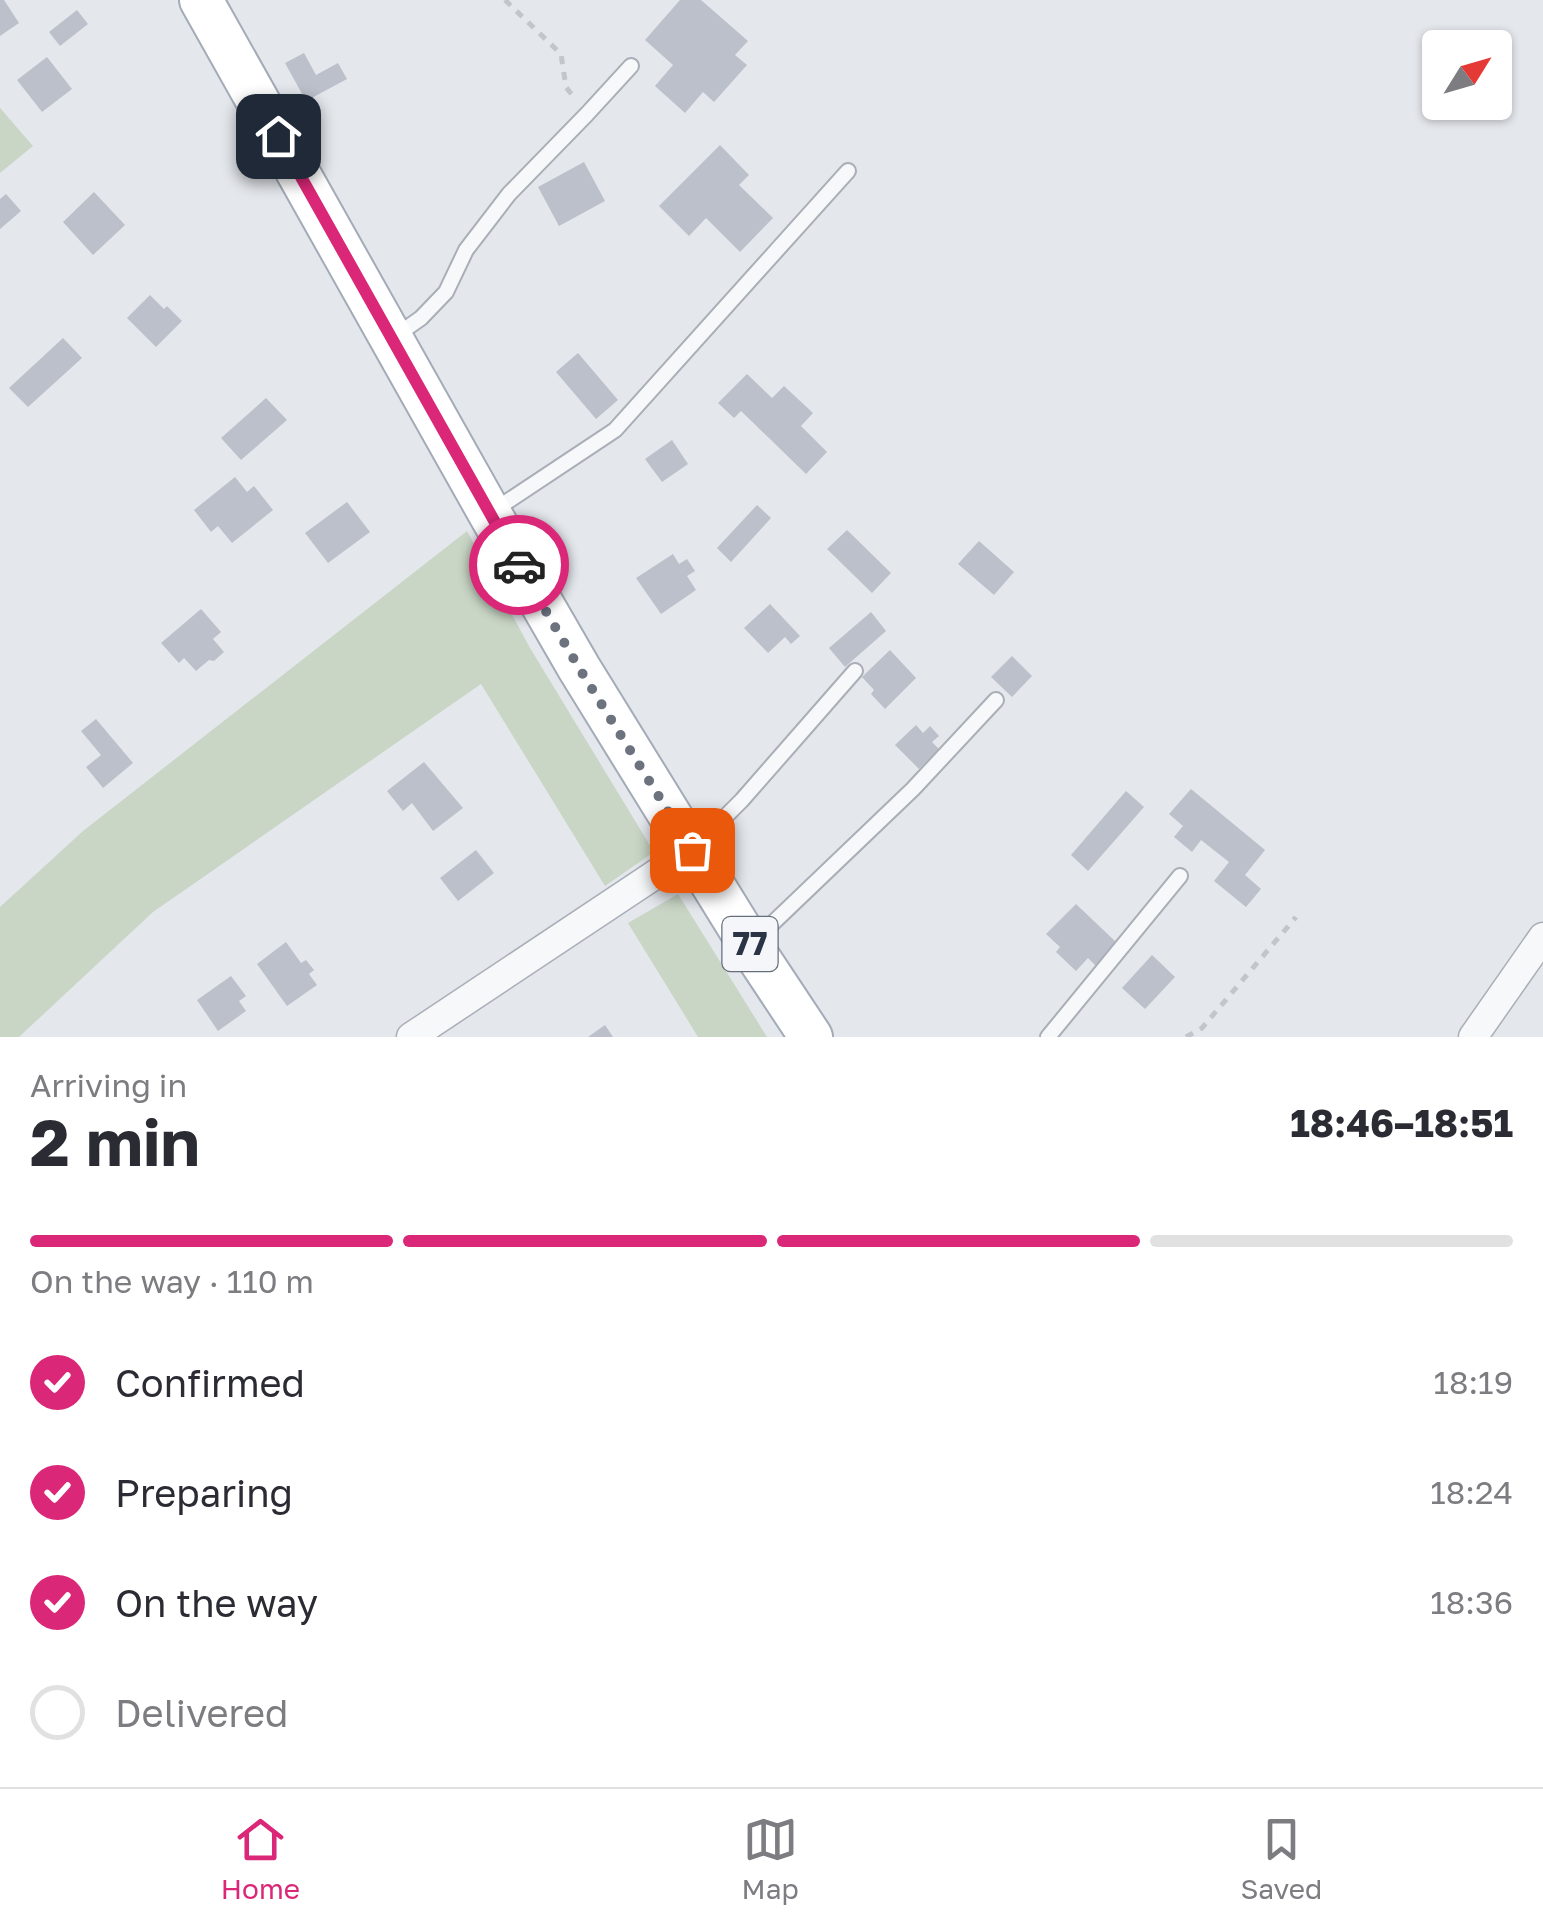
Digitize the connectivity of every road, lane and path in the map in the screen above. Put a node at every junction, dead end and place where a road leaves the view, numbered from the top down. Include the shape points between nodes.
1 (201, 0) edge
2 (505, 0) edge
3 (631, 66) dead end
4 (588, 114) junction
5 (848, 171) dead end
6 (391, 339) junction
7 (490, 514) junction
8 (855, 671) dead end
9 (996, 700) dead end
10 (692, 850) junction
11 (1180, 876) dead end
12 (1296, 917) dead end
13 (1543, 937) edge
14 (750, 944) junction
15 (411, 1037) edge
16 (811, 1037) edge
17 (1048, 1037) edge
18 (1186, 1037) edge
19 (1473, 1037) edge

1 - 6 main road, 77
2 - 4 path via 561,54 566,87
3 - 4 lane
4 - 6 lane via 509,194 466,250 446,292
5 - 7 lane via 615,430
6 - 7 main road, 77
7 - 10 main road, 77
8 - 10 lane
9 - 14 lane
10 - 14 main road, 77
10 - 15 street
11 - 17 lane
12 - 18 path via 1202,1028
13 - 19 street
14 - 16 main road, 77

